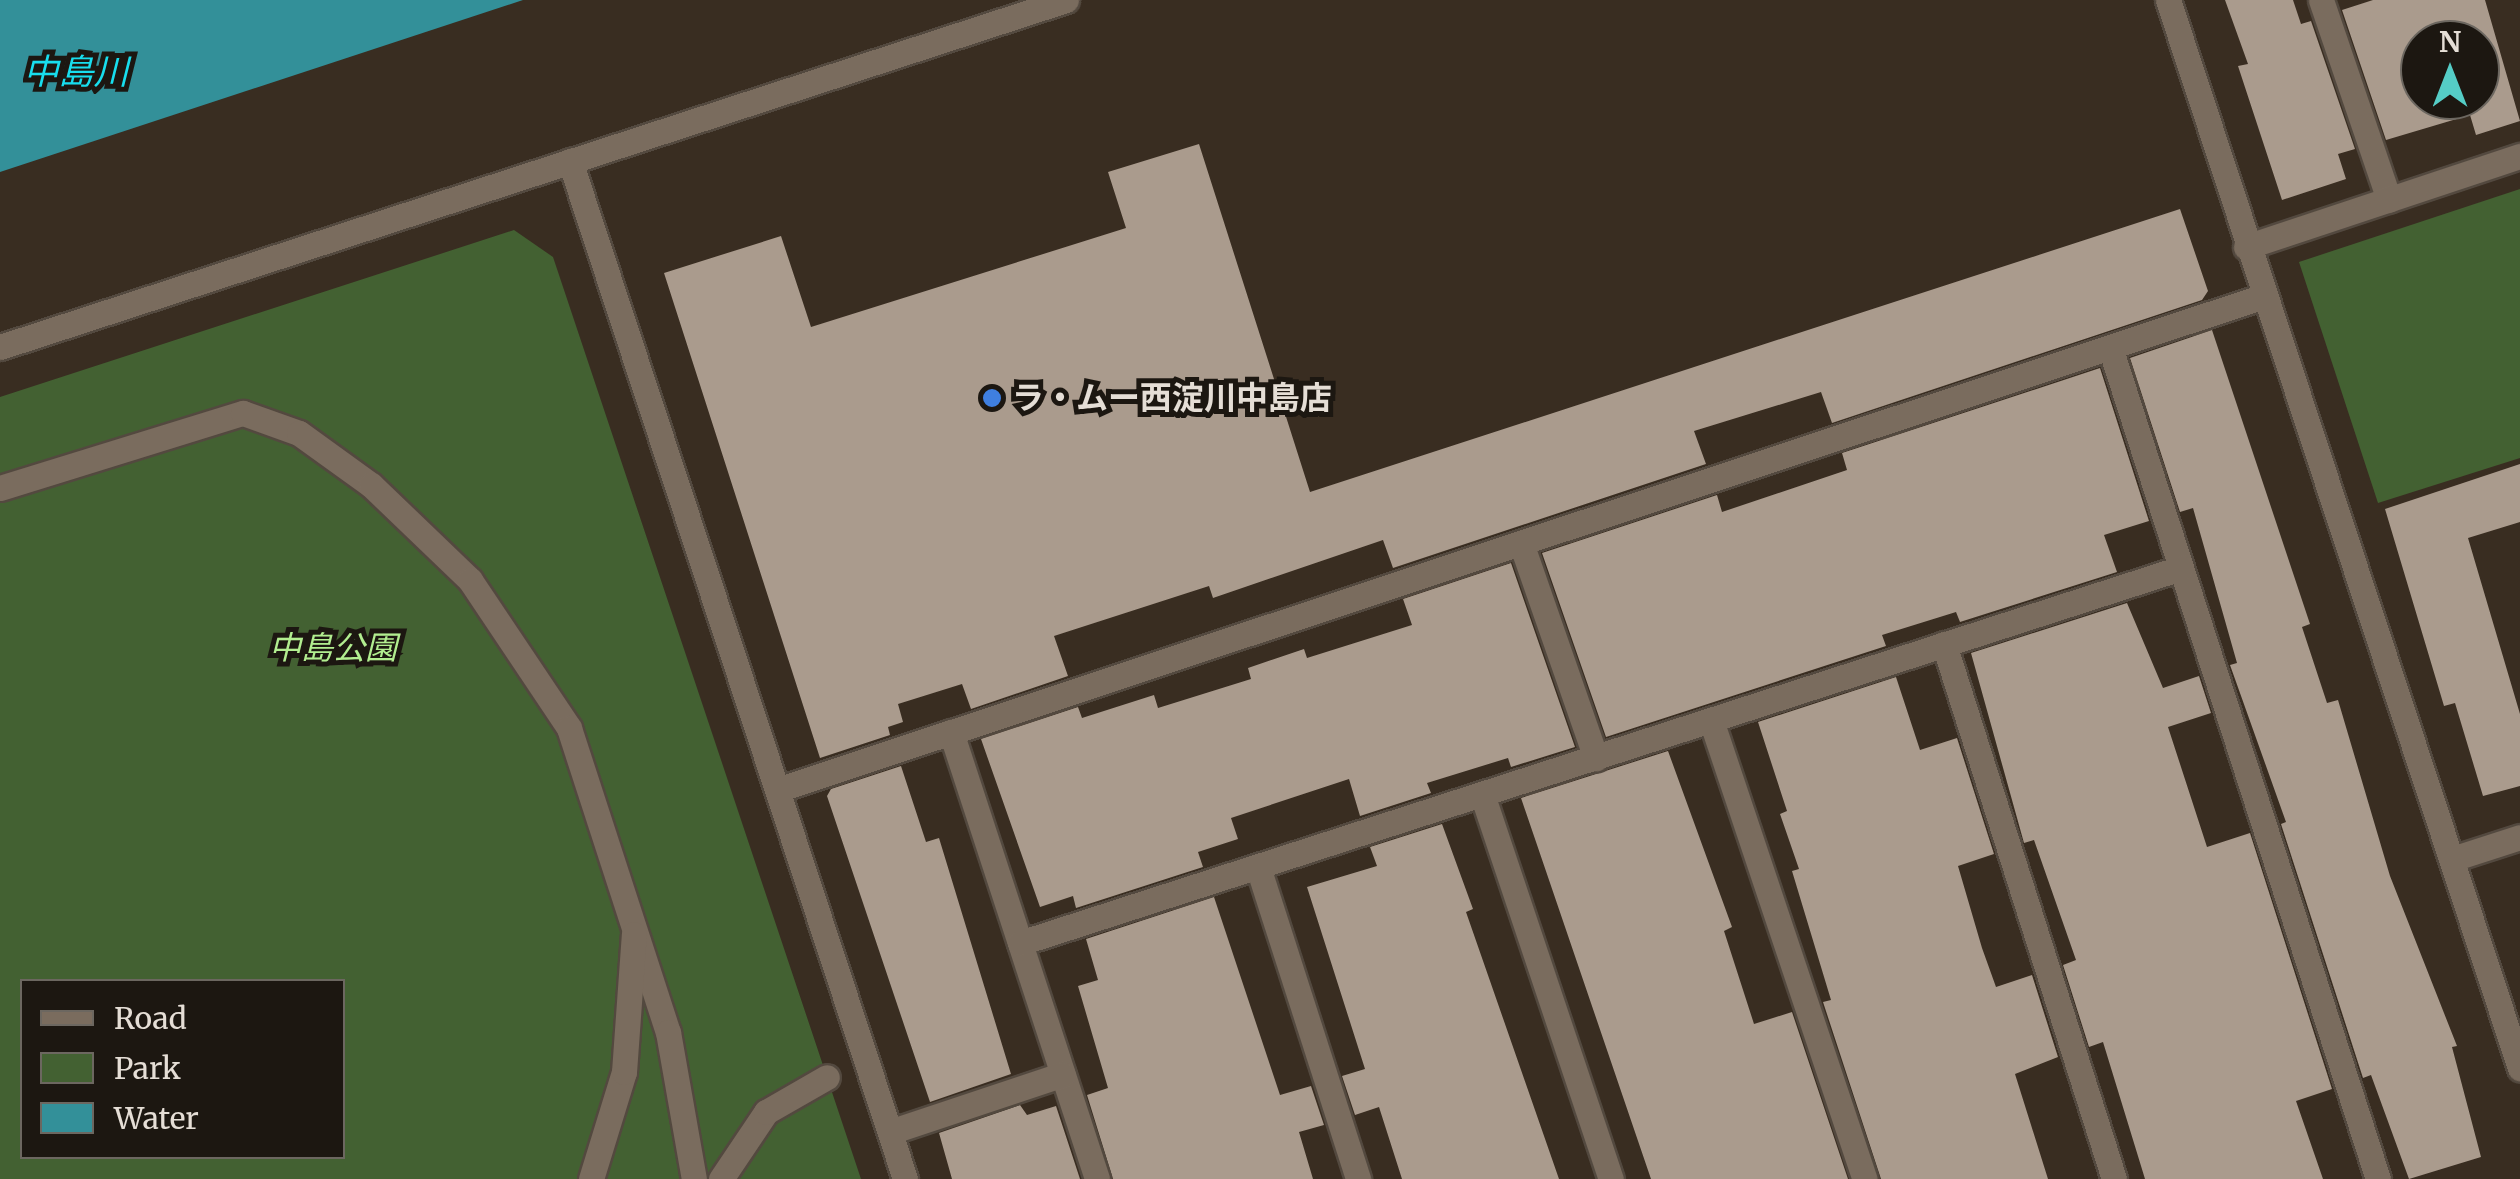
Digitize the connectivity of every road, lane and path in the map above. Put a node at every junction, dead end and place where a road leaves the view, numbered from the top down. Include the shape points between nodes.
1 (1066, 0) edge
2 (2168, 0) edge
3 (2321, 0) edge
4 (2520, 156) edge
5 (570, 161) junction
6 (2389, 200) junction
7 (2246, 247) junction
8 (2262, 297) junction
9 (0, 346) edge
10 (2110, 347) junction
11 (0, 488) edge
12 (1521, 544) junction
13 (2181, 568) junction
14 (1944, 644) junction
15 (1711, 720) junction
16 (952, 732) junction
17 (1596, 758) junction
18 (777, 790) junction
19 (1482, 794) junction
20 (2520, 837) edge
21 (2452, 859) junction
22 (1258, 866) junction
23 (635, 923) junction
24 (1020, 943) junction
25 (2520, 1068) edge
26 (1062, 1074) junction
27 (826, 1077) dead end
28 (890, 1132) junction
29 (590, 1179) edge
30 (694, 1179) edge
31 (721, 1179) edge
32 (905, 1179) edge
33 (1097, 1179) edge
34 (1358, 1179) edge
35 (1611, 1179) edge
36 (1865, 1179) edge
37 (2114, 1179) edge
38 (2378, 1179) edge

1 - 5 street
2 - 7 street
3 - 6 street
4 - 6 street
5 - 9 street
5 - 18 street
6 - 7 street
7 - 8 street
8 - 10 street
8 - 21 street
10 - 12 street
10 - 13 street
11 - 23 street via 242,413 299,433 371,485 470,580 530,662 569,728
12 - 16 street
12 - 17 street
13 - 14 street
13 - 38 street
14 - 15 street
14 - 37 street
15 - 17 street
15 - 36 street
16 - 18 street
16 - 24 street
17 - 19 street
18 - 28 street
19 - 22 street
19 - 35 street
20 - 21 street
21 - 25 street
22 - 24 street
22 - 34 street
23 - 29 street via 624,1072
23 - 30 street via 668,1032
24 - 26 street
26 - 28 street
26 - 33 street
27 - 31 street via 766,1112
28 - 32 street

